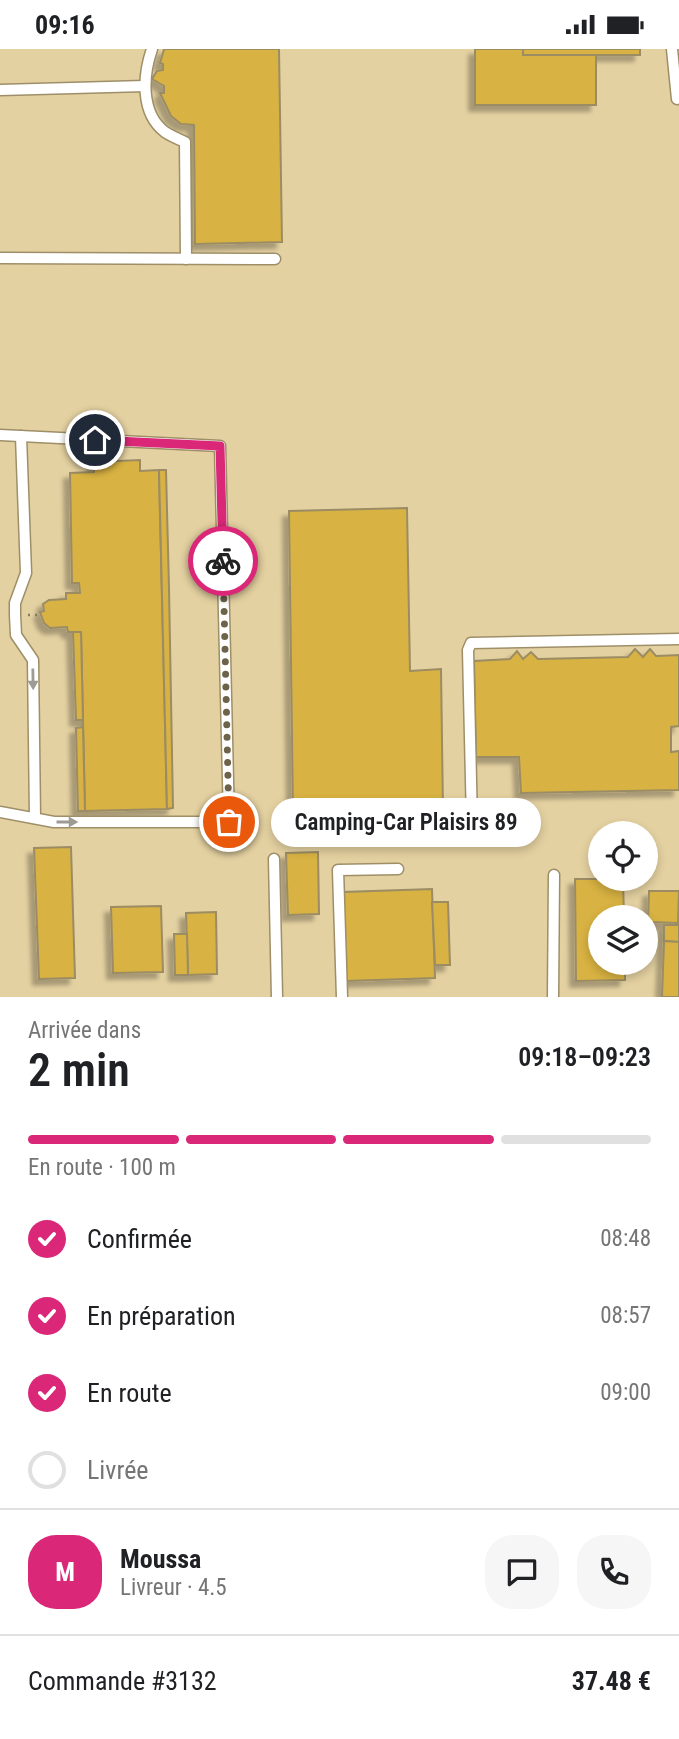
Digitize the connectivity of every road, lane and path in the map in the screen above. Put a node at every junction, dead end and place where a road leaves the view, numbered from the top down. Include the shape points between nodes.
1 (152, 49) edge
2 (672, 49) edge
3 (145, 86) junction
4 (0, 90) edge
5 (677, 99) dead end
6 (0, 258) edge
7 (186, 259) junction
8 (275, 259) dead end
9 (0, 435) edge
10 (21, 436) junction
11 (679, 639) edge
12 (0, 812) edge
13 (35, 818) junction
14 (497, 824) dead end
15 (274, 859) dead end
16 (398, 869) dead end
17 (554, 874) dead end
18 (277, 997) edge
19 (342, 997) edge
20 (553, 997) edge

1 - 3 lane
2 - 5 lane
3 - 4 lane
3 - 7 lane via 153,119 185,142
6 - 7 lane
7 - 8 lane
9 - 10 lane
10 -> 13 lane via 26,573 15,615 16,635 33,660
13 -> 10 lane via 54,822 229,822 220,446
11 - 14 lane via 471,643 472,824
12 - 13 lane
15 - 18 lane
16 - 19 lane via 338,870
17 - 20 lane

